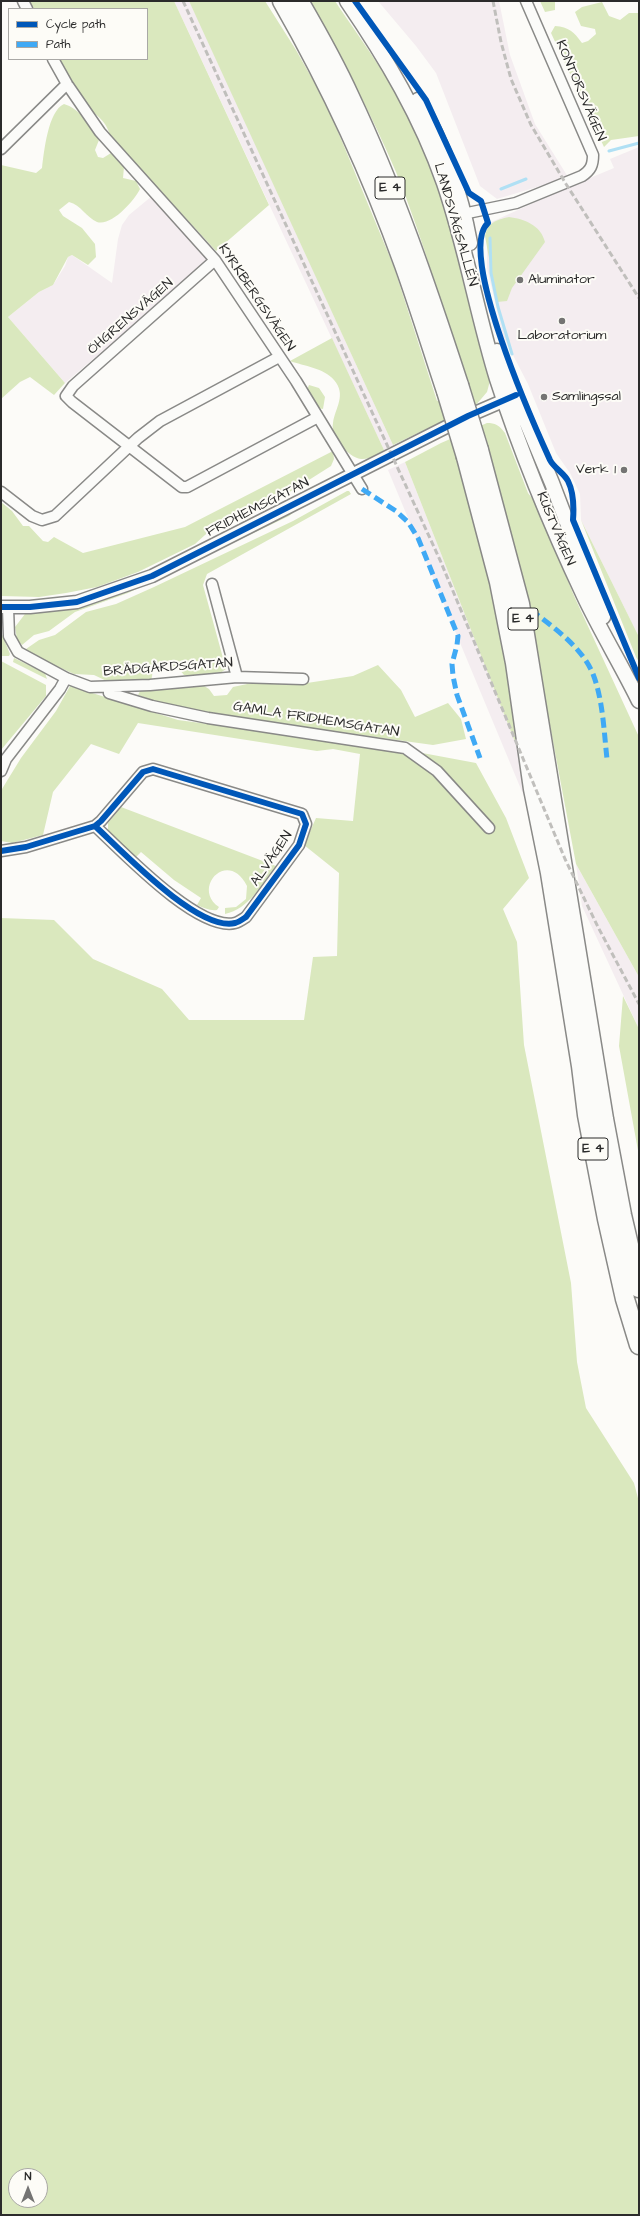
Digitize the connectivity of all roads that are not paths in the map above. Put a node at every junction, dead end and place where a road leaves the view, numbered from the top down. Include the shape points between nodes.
1 (282, 1) edge
2 (299, 1) edge
3 (347, 1) edge
4 (526, 1) edge
5 (54, 60) edge
6 (66, 84) junction
7 (1, 149) edge
8 (459, 215) junction
9 (216, 260) junction
10 (279, 358) junction
11 (453, 388) junction
12 (511, 398) junction
13 (318, 417) junction
14 (130, 447) junction
15 (473, 454) junction
16 (353, 474) junction
17 (362, 489) dead end
18 (1, 492) edge
19 (212, 584) dead end
20 (5, 607) edge
21 (237, 677) junction
22 (66, 678) junction
23 (304, 679) dead end
24 (109, 693) dead end
25 (639, 701) edge
26 (1, 771) edge
27 (95, 826) junction
28 (489, 828) dead end
29 (1, 851) edge
30 (639, 1288) edge
31 (639, 1345) edge

1 - 11 highway, E 4 via 337,102 373,185
2 - 11 highway, E 4 via 350,96 387,181 418,260
3 - 8 main road, LANDSVÄGSALLÉN via 385,57 426,136
4 - 8 street, KONTORSVÄGEN via 591,150 593,162 588,172 566,184 516,203
5 - 6 street, KYRKBERGSVÄGEN
6 - 7 street
6 - 9 street, KYRKBERGSVÄGEN via 100,132
8 - 12 main road, LANDSVÄGSALLÉN via 487,321
9 - 10 street, KYRKBERGSVÄGEN
9 - 14 street, ÖHGRENSVÄGEN via 73,386 66,396
10 - 13 street, KYRKBERGSVÄGEN
10 - 14 street via 160,422 142,434
11 - 15 highway, E 4, bridge
12 - 16 street, FRIDHEMSGATAN
12 - 25 main road, KUSTVÄGEN via 597,599 616,653
13 - 14 street via 187,487 182,486
13 - 16 street, KYRKBERGSVÄGEN
14 - 18 street via 55,516 42,520 32,516
15 - 30 highway, E 4 via 520,604 604,1119
15 - 31 highway, E 4 via 515,663 533,789 550,873 587,1115 625,1299
16 - 17 street, KYRKBERGSVÄGEN
16 - 20 street, FRIDHEMSGATAN via 152,576 115,591 77,602
19 - 21 street
20 - 22 street, BRÄDGÅRDSGATAN via 9,636 15,649
21 - 22 street, BRÄDGÅRDSGATAN via 150,686 105,687 90,687
21 - 23 street, BRÄDGÅRDSGATAN
22 - 26 street via 6,758
24 - 28 street, GAMLA FRIDHEMSGATAN via 152,706 208,718 405,748 437,771
27 - 27 street, ALVÄGEN via 158,886 180,902 193,910 227,923 236,923 246,917 300,845 306,824 302,814 153,769 143,772
27 - 29 street, ALVÄGEN via 26,847

